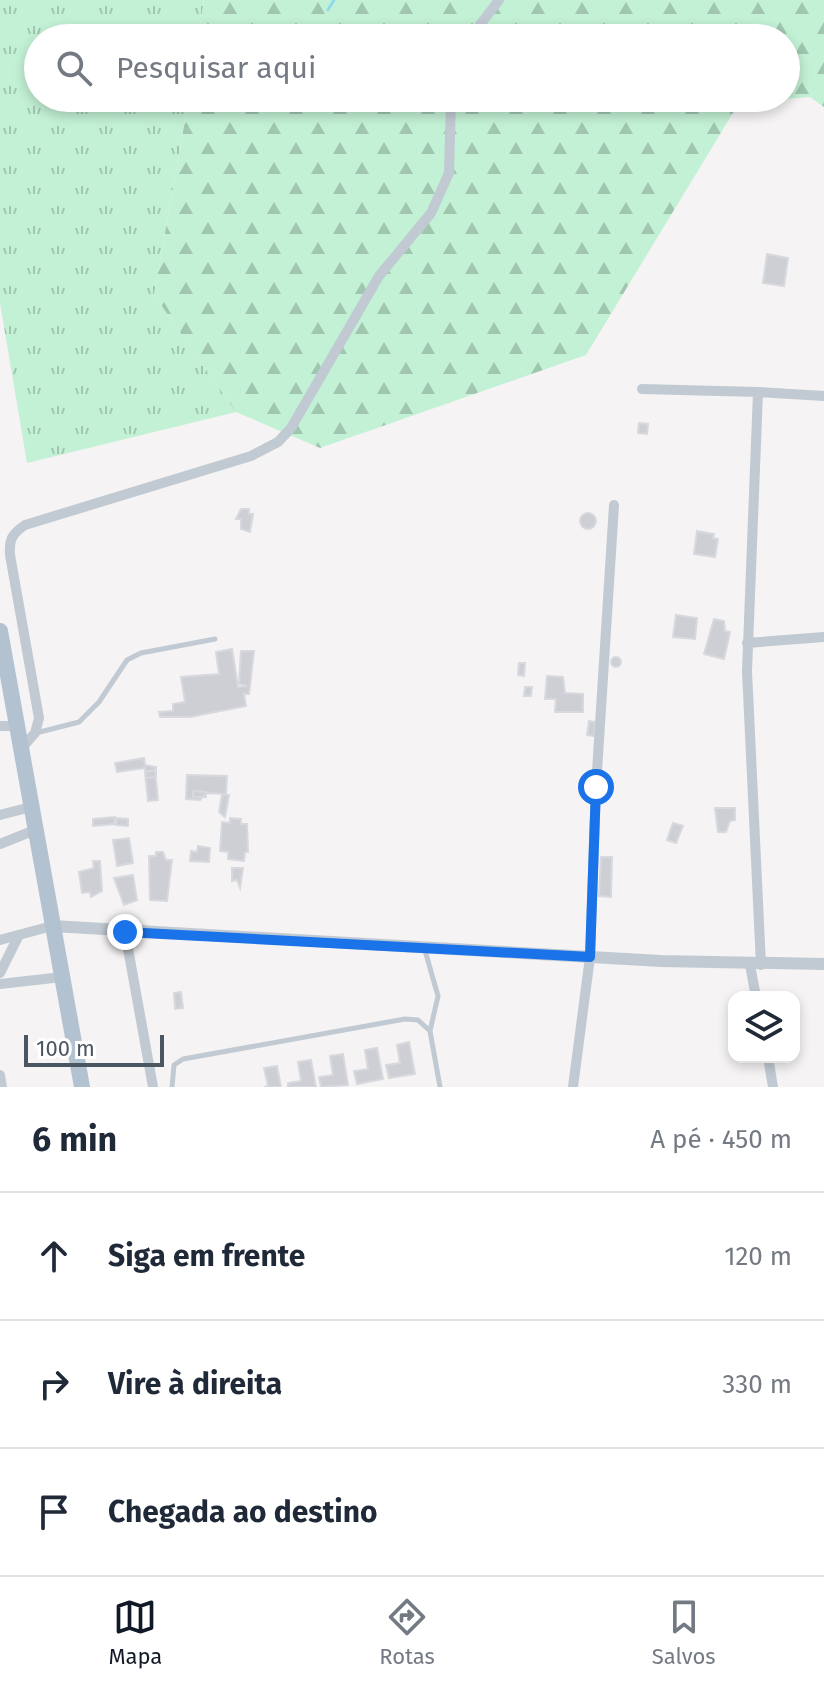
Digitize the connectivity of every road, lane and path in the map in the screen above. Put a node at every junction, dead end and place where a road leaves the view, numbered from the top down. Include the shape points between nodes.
1 (499, 0) edge
2 (481, 24) edge
3 (451, 112) edge
4 (642, 389) dead end
5 (758, 392) junction
6 (824, 396) edge
7 (614, 505) dead end
8 (0, 631) edge
9 (824, 637) edge
10 (215, 639) dead end
11 (747, 643) junction
12 (9, 726) edge
13 (35, 733) junction
14 (21, 749) junction
15 (31, 807) junction
16 (0, 815) edge
17 (35, 830) junction
18 (0, 844) edge
19 (52, 926) junction
20 (125, 932) junction
21 (19, 935) junction
22 (0, 940) edge
23 (424, 947) junction
24 (590, 957) junction
25 (824, 964) edge
26 (756, 965) junction
27 (0, 973) edge
28 (62, 977) junction
29 (0, 984) edge
30 (756, 991) edge
31 (430, 1031) junction
32 (769, 1063) edge
33 (0, 1075) edge
34 (2, 1087) edge
35 (82, 1087) edge
36 (153, 1087) edge
37 (172, 1087) edge
38 (440, 1087) edge
39 (573, 1087) edge
40 (773, 1087) edge

1 - 2 street
3 - 13 street via 452,149 442,192 425,222 379,276 311,396 278,442 251,456 13,533 10,555 39,718
4 - 5 street
5 - 6 street
5 - 11 street
7 - 24 street
8 - 12 main road
9 - 11 street
10 - 13 lane via 127,660 79,722
11 - 26 street
12 - 14 main road
13 - 14 street
14 - 15 main road
15 - 16 street
15 - 17 main road
17 - 18 street
17 - 19 main road
19 - 20 street
19 - 21 street
19 - 28 main road
20 - 23 street
20 - 36 street
21 - 22 street
21 - 27 street
23 - 24 street
23 - 31 lane via 438,996
24 - 26 street
24 - 39 street
25 - 26 street
26 - 30 street
28 - 29 street
28 - 35 main road
31 - 37 lane via 418,1020 405,1019 183,1059 174,1065
31 - 38 lane
32 - 40 street
33 - 34 street

